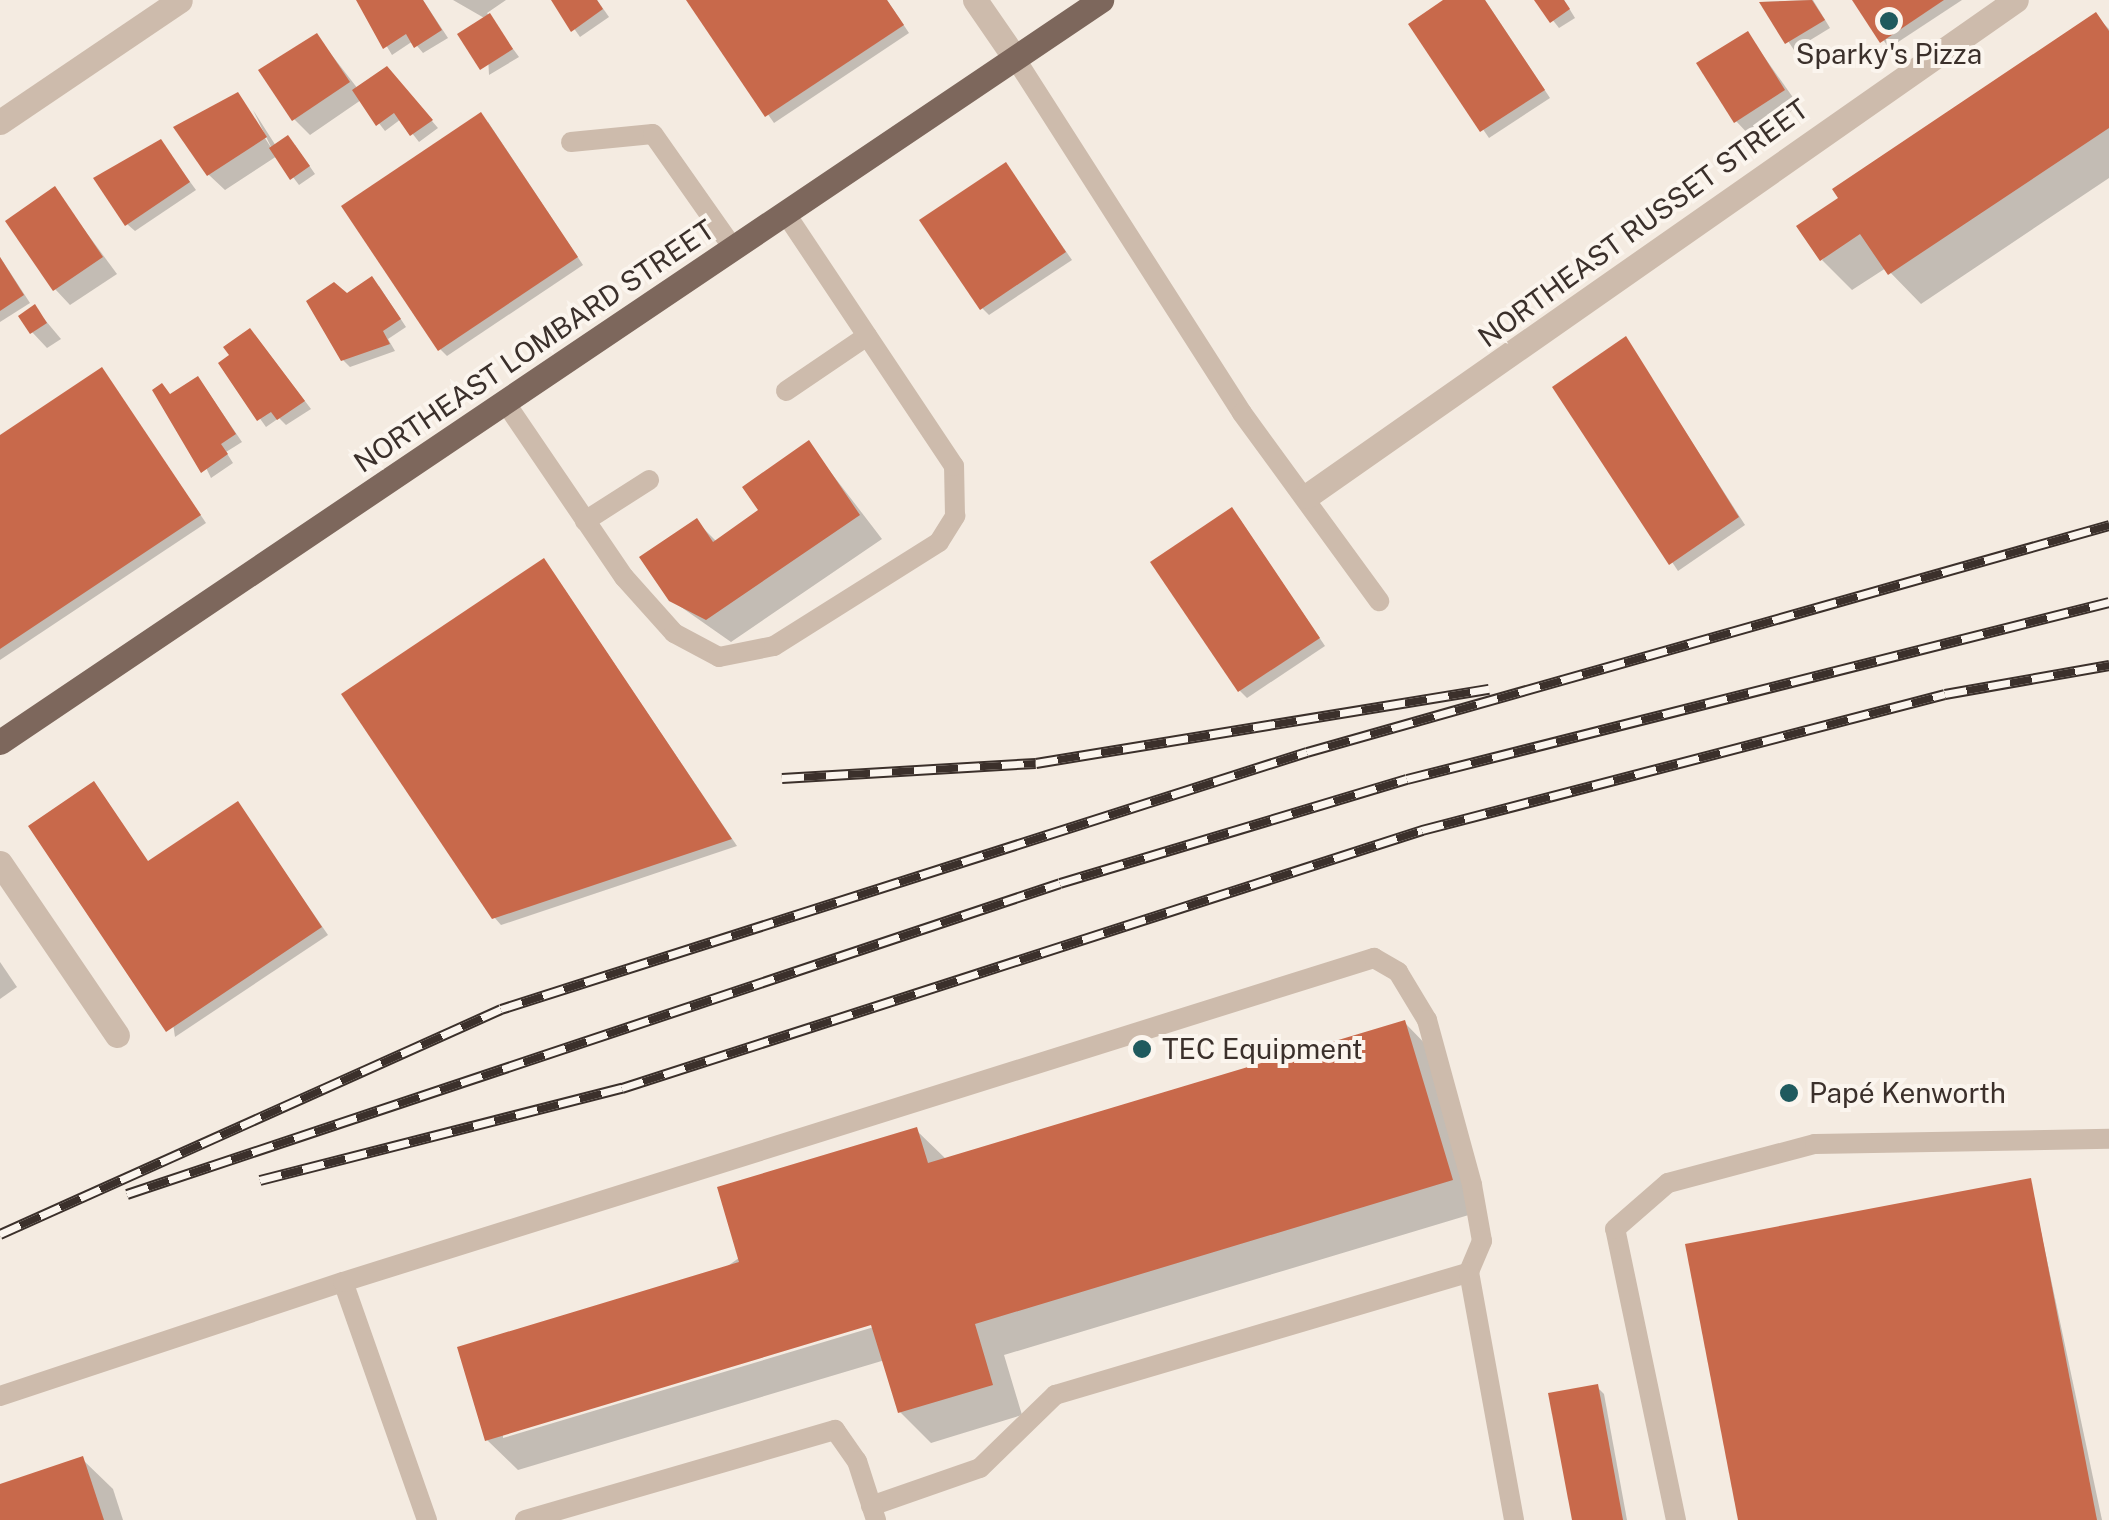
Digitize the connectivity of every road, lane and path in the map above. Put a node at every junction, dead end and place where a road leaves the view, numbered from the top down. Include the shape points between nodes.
1 (180, 0) edge
2 (975, 0) edge
3 (1101, 0) edge
4 (2016, 0) edge
5 (1014, 58) junction
6 (0, 122) edge
7 (570, 142) dead end
8 (785, 213) junction
9 (733, 248) junction
10 (867, 336) junction
11 (786, 391) dead end
12 (504, 402) junction
13 (649, 480) dead end
14 (1307, 496) junction
15 (586, 521) junction
16 (1379, 602) dead end
17 (0, 742) edge
18 (0, 863) edge
19 (117, 1035) dead end
20 (2109, 1139) edge
21 (1468, 1272) junction
22 (343, 1282) junction
23 (0, 1396) edge
24 (873, 1513) edge
25 (427, 1520) edge
26 (525, 1520) edge
27 (1514, 1520) edge
28 (1676, 1520) edge

1 - 6 street
2 - 5 street
3 - 5 main road, NORTHEAST LOMBARD STREET
4 - 14 street, NORTHEAST RUSSET STREET
5 - 8 main road, NORTHEAST LOMBARD STREET
5 - 14 lane via 1242,413
7 - 9 lane via 654,134
8 - 9 main road, NORTHEAST LOMBARD STREET
8 - 10 lane
9 - 12 main road, NORTHEAST LOMBARD STREET
10 - 11 lane
10 - 15 lane via 954,466 956,516 940,542 774,646 719,658 674,633
12 - 15 lane
12 - 17 main road, NORTHEAST LOMBARD STREET
13 - 15 lane
14 - 16 lane
18 - 19 street
20 - 28 lane via 1815,1144 1668,1183 1615,1229
21 - 22 lane via 1482,1241 1427,1020 1398,972 1374,958
21 - 24 lane via 1055,1395 980,1468
21 - 27 lane
22 - 23 lane
22 - 25 lane
24 - 26 lane via 835,1430

